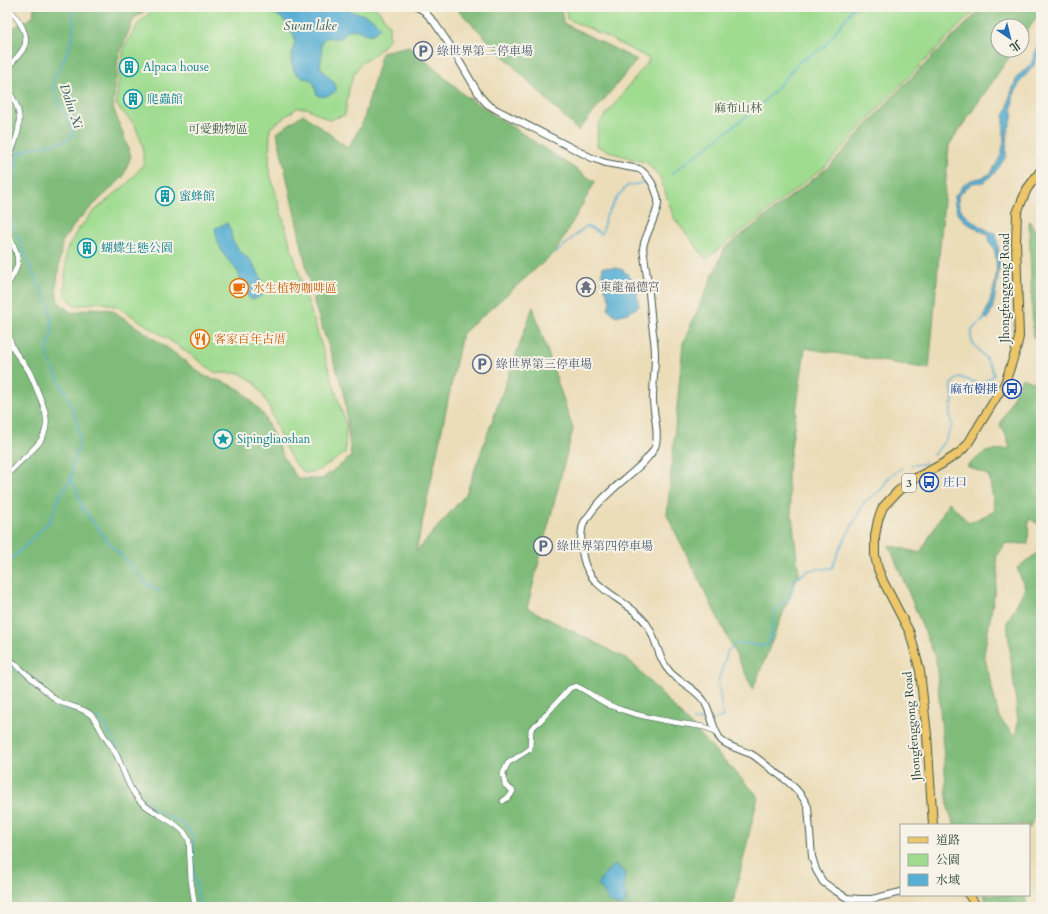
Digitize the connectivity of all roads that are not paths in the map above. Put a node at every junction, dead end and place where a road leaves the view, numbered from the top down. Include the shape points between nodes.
1 (417, 7) edge
2 (8, 8) edge
3 (7, 68) edge
4 (7, 87) edge
5 (1041, 170) edge
6 (7, 172) edge
7 (7, 230) edge
8 (7, 286) edge
9 (7, 330) edge
10 (7, 475) edge
11 (7, 658) edge
12 (715, 731) junction
13 (503, 801) dead end
14 (933, 824) edge
15 (900, 892) edge
16 (970, 896) edge
17 (195, 907) edge
18 (977, 907) edge

1 - 12 street via 434,22 487,104 592,158 638,169 654,187 658,204 643,248 655,353 653,401 656,445 642,464 597,503 584,523 583,557 586,568 598,584 645,622 663,664 704,702
2 - 3 street via 16,17 26,40 25,48
4 - 6 street via 18,111 19,125
5 - 14 main road, Jhongfenggong Road / 3 via 1027,189 1017,213 1019,337 1005,383 967,445 942,464 914,479 888,502 878,520 875,536 878,569 910,633 920,671
7 - 8 street via 18,262
9 - 10 street via 15,351 28,368 47,417 42,439
11 - 17 street via 56,700 90,714 115,753 137,798 185,832 189,841
12 - 13 street via 612,707 576,686 570,688 530,729 530,749 508,763 503,773 505,785 512,791
12 - 15 street via 724,744 752,755 800,792 808,807 812,857 816,870 824,882 848,898 859,900
16 - 18 main road

